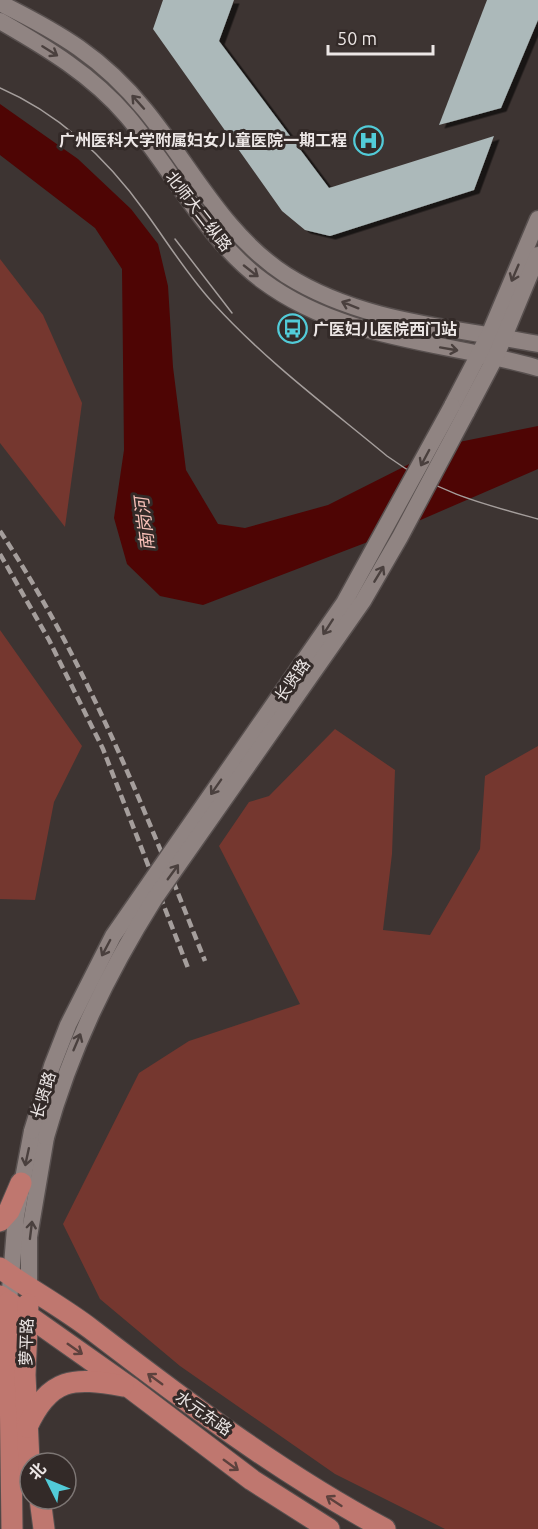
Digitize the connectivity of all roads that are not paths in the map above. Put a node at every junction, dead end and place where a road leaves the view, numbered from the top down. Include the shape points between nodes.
1 (0, 3) edge
2 (0, 21) edge
3 (538, 219) edge
4 (538, 255) edge
5 (496, 336) junction
6 (538, 344) edge
7 (488, 355) junction
8 (538, 368) edge
9 (39, 1134) junction
10 (21, 1183) junction
11 (0, 1221) edge
12 (5, 1271) edge
13 (29, 1288) junction
14 (5, 1299) edge
15 (27, 1315) junction
16 (9, 1380) junction
17 (129, 1387) junction
18 (26, 1430) junction
19 (28, 1451) edge
20 (30, 1451) edge
21 (32, 1511) edge
22 (42, 1511) edge
23 (0, 1523) edge
24 (12, 1529) edge
25 (33, 1529) edge
26 (44, 1529) edge
27 (329, 1529) edge
28 (385, 1529) edge

5 -> 1 street, 北师大二纵路 via 369,313 285,274 234,228 197,184 146,111 109,70 74,42
2 -> 7 street, 北师大二纵路 via 70,63 98,86 146,140 222,244 265,282 300,305 354,327
3 -> 5 street, 长贤路
4 - 5 street, 长贤路
5 - 6 street, 北师大二纵路
5 - 7 street, 长贤路
7 - 8 street, 北师大二纵路
7 - 9 street, 长贤路, bridge via 400,537 363,601 124,948 71,1056
9 -> 10 street
13 -> 9 street via 29,1237
10 - 11 main road via 9,1211
10 - 12 street
12 - 13 main road
12 - 14 street
13 - 15 main road, 萝平路
28 -> 13 main road, 水元东路 via 273,1463
14 - 15 main road, 水元东路
14 - 16 main road, 萝平路
15 -> 17 main road, 水元东路
15 - 18 main road, 萝平路
16 - 23 main road, 萝平路
16 - 24 main road, 萝平路
17 - 18 main road via 90,1381 63,1384 41,1401
17 -> 27 main road, 水元东路 via 252,1480
18 - 19 main road, 萝平路
18 - 20 main road, 萝平路
21 - 25 main road
22 - 26 main road

